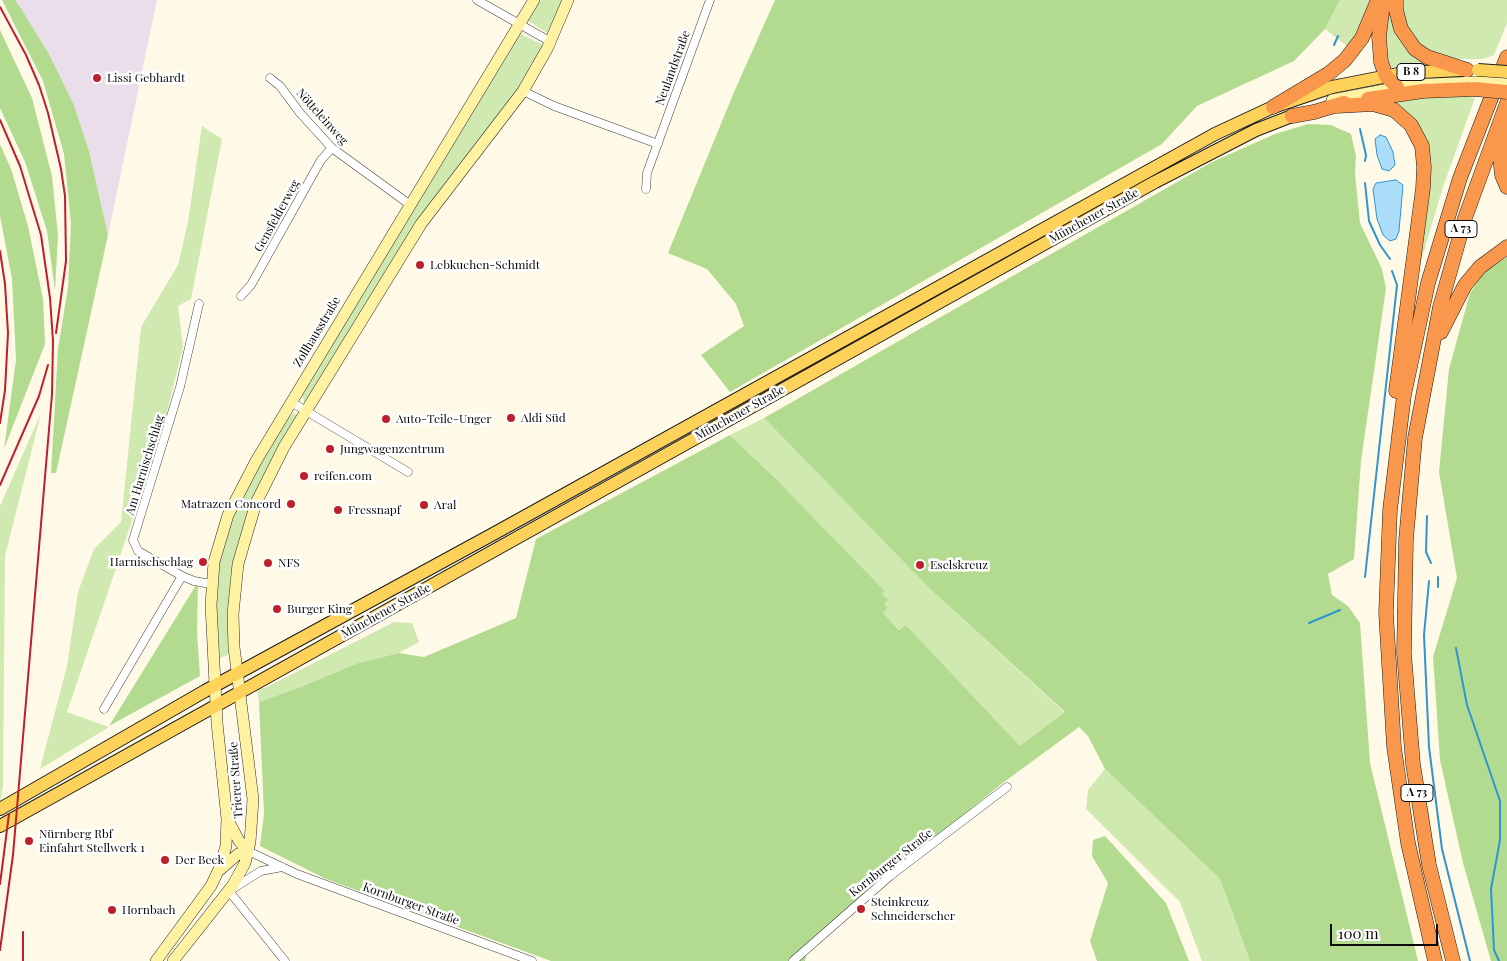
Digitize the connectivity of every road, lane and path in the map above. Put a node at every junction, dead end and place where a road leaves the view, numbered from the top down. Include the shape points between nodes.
1 (477, 0) edge
2 (534, 0) edge
3 (568, 0) edge
4 (710, 0) edge
5 (1378, 0) edge
6 (1384, 0) edge
7 (1396, 0) edge
8 (519, 25) junction
9 (550, 42) junction
10 (1507, 60) edge
11 (1386, 76) junction
12 (270, 78) dead end
13 (1474, 78) junction
14 (1507, 84) edge
15 (1397, 87) junction
16 (523, 92) junction
17 (1333, 92) junction
18 (1507, 92) edge
19 (1359, 95) junction
20 (1507, 103) edge
21 (1273, 107) joint
22 (1292, 116) joint
23 (1507, 124) edge
24 (658, 144) junction
25 (332, 148) junction
26 (1507, 186) edge
27 (646, 189) dead end
28 (409, 204) junction
29 (1507, 247) edge
30 (242, 296) dead end
31 (199, 304) dead end
32 (1428, 360) junction
33 (291, 402) junction
34 (306, 410) junction
35 (1396, 454) junction
36 (408, 472) dead end
37 (182, 576) junction
38 (211, 584) junction
39 (238, 674) junction
40 (215, 686) junction
41 (241, 692) junction
42 (216, 706) junction
43 (104, 709) dead end
44 (1006, 787) dead end
45 (0, 809) edge
46 (227, 819) junction
47 (0, 826) edge
48 (248, 851) junction
49 (282, 867) junction
50 (218, 872) junction
51 (229, 891) junction
52 (188, 919) junction
53 (193, 935) junction
54 (156, 961) edge
55 (173, 961) edge
56 (285, 961) edge
57 (532, 961) edge
58 (793, 961) edge
59 (1435, 961) edge
60 (1453, 961) edge

1 - 8 street
2 - 8 main road, Zollhausstraße
3 - 9 main road
4 - 24 street, Neulandstraße
5 - 17 highway via 1366,31
6 - 11 highway via 1379,36 1381,62
7 - 13 highway via 1401,30 1415,49
8 - 9 street
8 - 28 main road, Zollhausstraße
9 - 16 main road
10 - 13 main road, B 8, bridge
10 - 35 highway, A 73 via 1469,153 1439,243 1415,339
11 - 13 main road, B 8 via 1423,71
11 - 15 highway
11 - 19 main road, B 8
12 - 25 street, Nötteleinweg
13 - 14 main road, bridge
13 - 15 main road
13 - 18 highway, bridge
13 - 19 highway via 1423,91
15 - 19 main road
16 - 24 street
16 - 34 main road via 427,216
17 - 19 highway
17 - 19 main road, B 8
17 - 21 highway
17 - 22 highway
19 - 35 highway via 1406,119 1419,138 1424,159 1396,394
20 - 32 highway, A 73 via 1462,226
21 - 39 main road, Münchener Straße via 1180,152
22 - 41 main road, Münchener Straße via 1256,130 1155,182
23 - 26 highway via 1500,158
24 - 27 street, Neulandstraße via 647,173
25 - 28 street, Nötteleinweg
25 - 30 street, Gensfelderweg via 321,160
28 - 33 main road, Zollhausstraße
29 - 32 highway via 1480,267 1465,285
31 - 37 street, Am Harnischschlag via 180,387 133,540 138,551
32 - 60 highway, A 73 via 1412,460 1404,580 1405,673 1413,764 1429,865
33 - 34 street
33 - 38 main road, Zollhausstraße via 234,501 217,547
34 - 36 street
34 - 39 main road via 264,484 242,543 233,614
35 - 59 highway, A 73 via 1387,583 1389,683 1397,778 1410,857
37 - 38 street, Am Harnischschlag
37 - 43 street
38 - 40 main road, Zollhausstraße
39 - 40 main road, Münchener Straße
39 - 41 main road
40 - 42 main road, Zollhausstraße
40 - 45 main road, Münchener Straße
41 - 42 main road, Münchener Straße
41 - 48 main road, Trierer Straße via 253,799
42 - 46 main road, Trierer Straße
42 - 47 main road, Münchener Straße
44 - 58 street, Kornburger Straße via 890,876
46 - 48 main road
46 - 50 main road, Trierer Straße via 226,846
48 - 49 street, Kornburger Straße
48 - 50 main road via 236,856
48 - 51 main road, Trierer Straße
49 - 51 street via 261,871
49 - 57 street, Kornburger Straße
50 - 52 main road, Trierer Straße
51 - 53 main road, Trierer Straße
51 - 56 street
52 - 53 main road via 196,921
52 - 54 main road, Trierer Straße
53 - 55 main road, Trierer Straße

